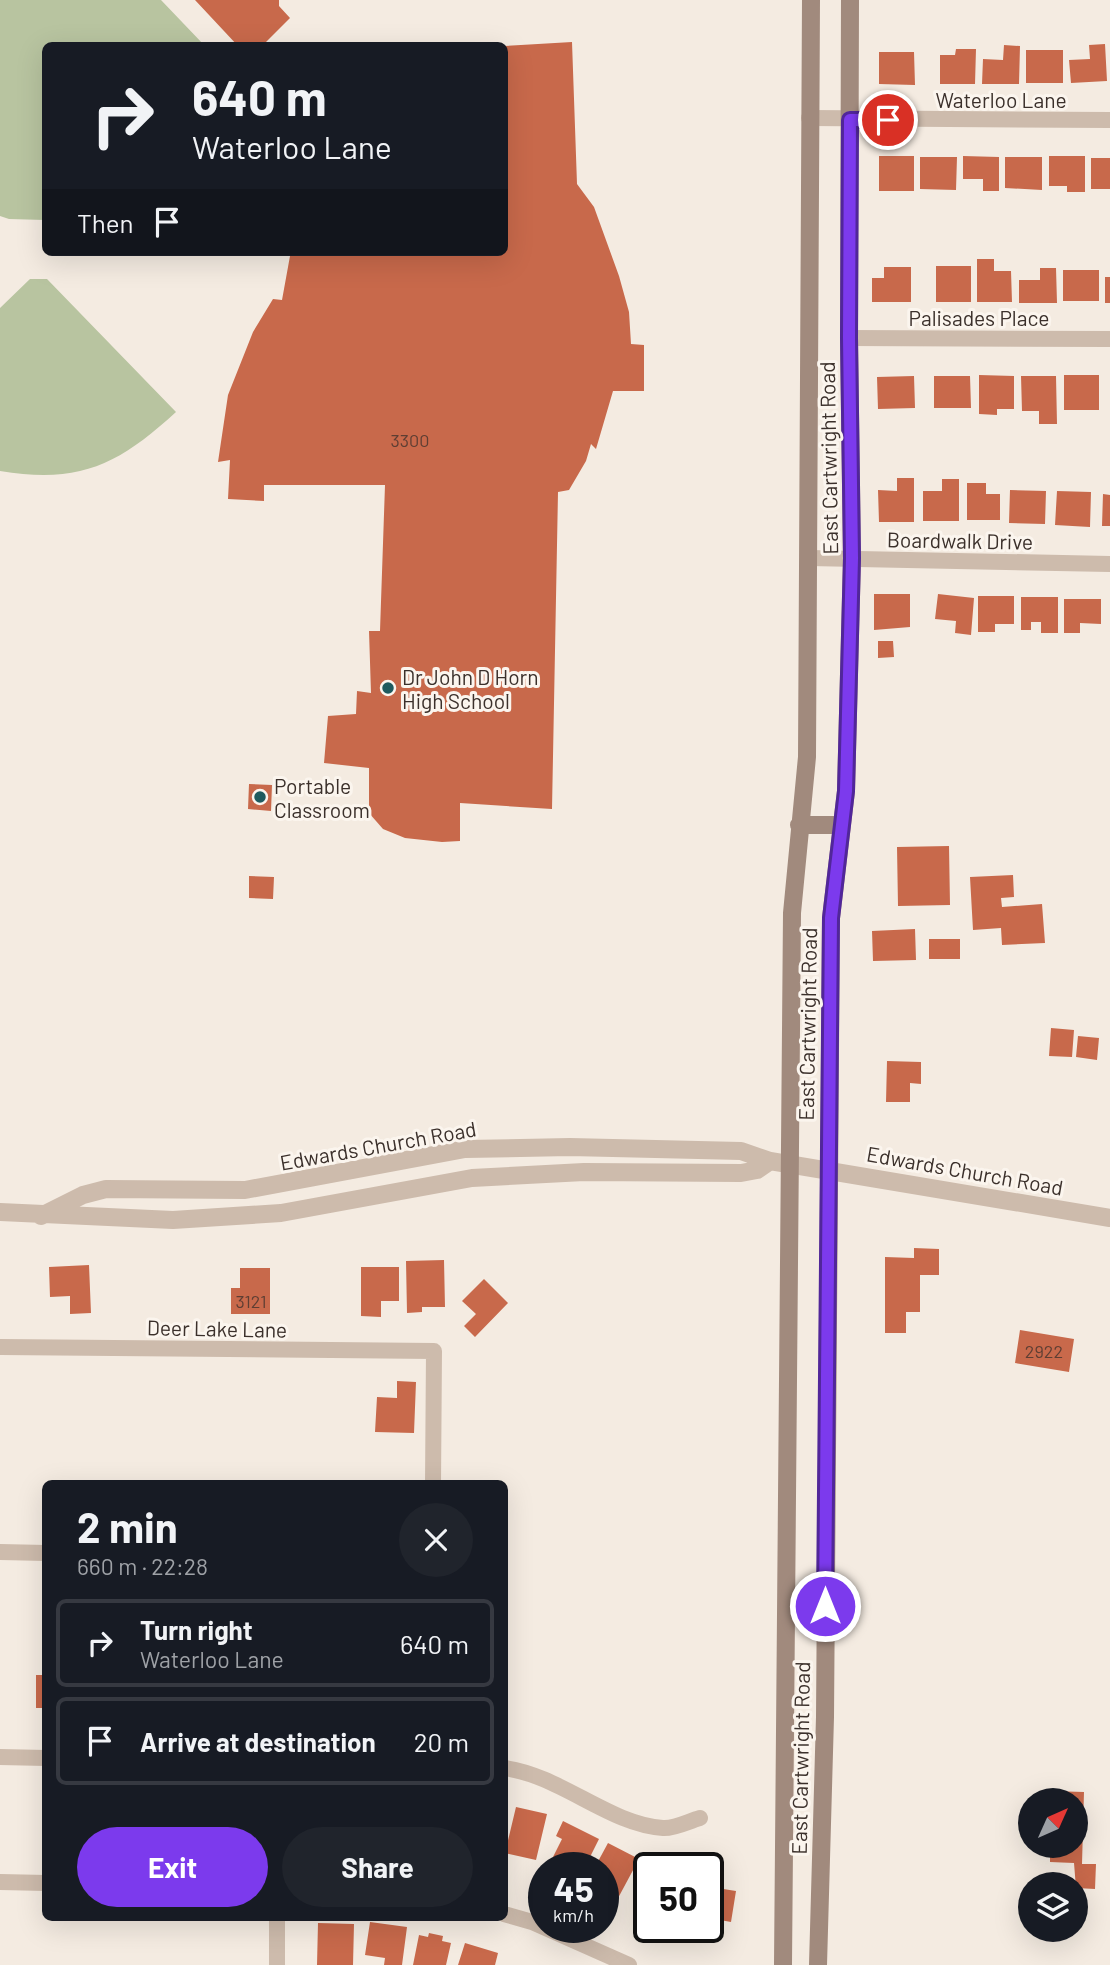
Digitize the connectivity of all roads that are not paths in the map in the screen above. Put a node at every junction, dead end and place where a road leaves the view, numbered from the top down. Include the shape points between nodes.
1 (811, 0) edge
2 (850, 0) edge
3 (808, 118) junction
4 (850, 120) junction
5 (1110, 120) edge
6 (849, 338) junction
7 (1110, 339) edge
8 (809, 558) junction
9 (852, 558) junction
10 (1110, 564) edge
11 (800, 825) junction
12 (842, 825) junction
13 (770, 1161) junction
14 (791, 1163) junction
15 (828, 1170) junction
16 (0, 1212) edge
17 (41, 1216) junction
18 (1110, 1218) edge
19 (0, 1347) edge
20 (433, 1480) edge
21 (0, 1552) edge
22 (42, 1553) edge
23 (0, 1757) edge
24 (42, 1758) edge
25 (508, 1769) edge
26 (700, 1818) dead end
27 (0, 1882) edge
28 (42, 1883) edge
29 (508, 1914) edge
30 (277, 1921) edge
31 (277, 1965) edge
32 (629, 1965) edge
33 (783, 1965) edge
34 (818, 1965) edge

1 - 3 main road, East Cartwright Road
2 - 4 main road, East Cartwright Road
3 - 4 street, Waterloo Lane
3 - 8 main road, East Cartwright Road
4 - 5 street, Waterloo Lane
4 - 6 main road, East Cartwright Road
6 - 7 street, Palisades Place
6 - 9 main road, East Cartwright Road
8 - 9 street, Boardwalk Drive
8 - 11 main road, East Cartwright Road via 807,757
9 - 10 street, Boardwalk Drive
9 - 12 main road, East Cartwright Road
11 - 12 main road
11 - 14 main road, East Cartwright Road via 792,913
12 - 15 main road, East Cartwright Road via 831,918
13 - 14 street, Edwards Church Road
13 - 17 street, Edwards Church Road via 757,1170 741,1172 584,1172 472,1178 281,1213 173,1220
13 - 17 street, Edwards Church Road via 741,1151 465,1149 245,1190 106,1189
14 - 15 street, Edwards Church Road
14 - 33 main road, East Cartwright Road
15 - 18 street, Edwards Church Road
15 - 34 main road, East Cartwright Road via 825,1717
16 - 17 street, Edwards Church Road
19 - 20 street, Deer Lake Lane via 434,1351
21 - 22 street
23 - 24 street
25 - 26 street via 557,1784 638,1824 666,1829
27 - 28 street
29 - 32 street
30 - 31 street

